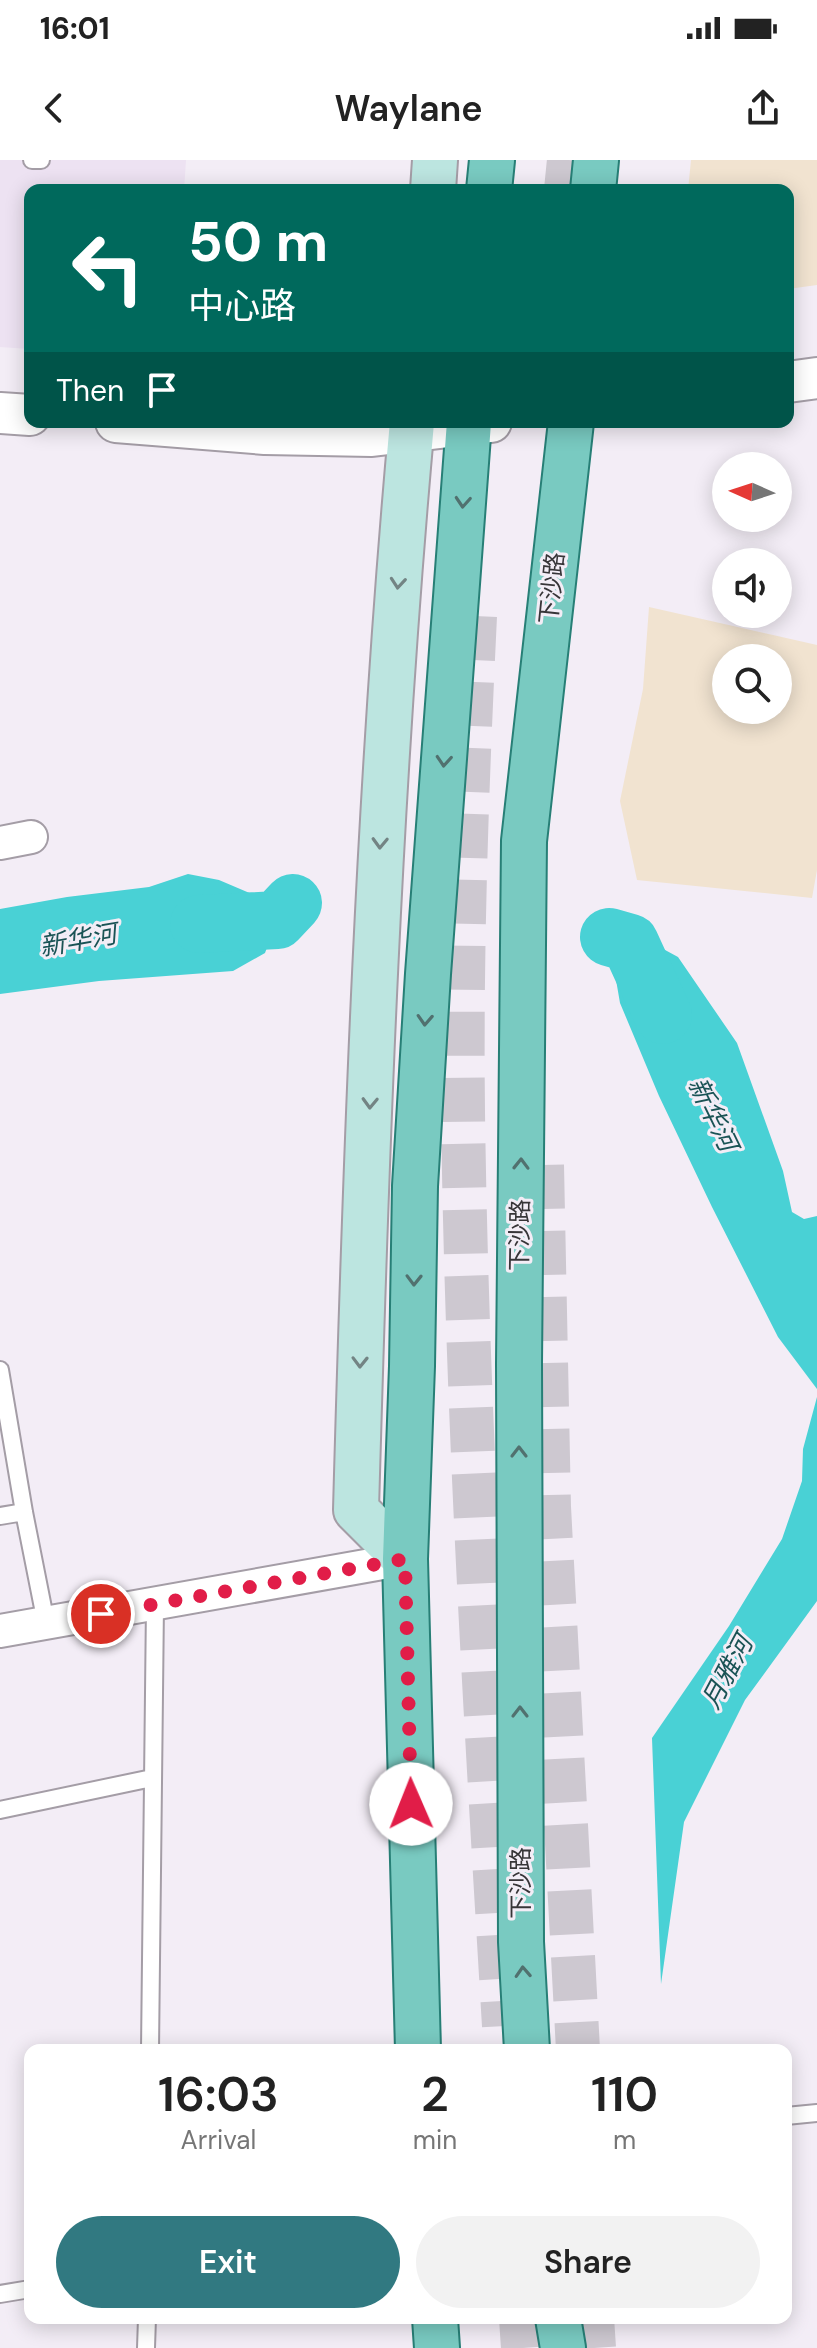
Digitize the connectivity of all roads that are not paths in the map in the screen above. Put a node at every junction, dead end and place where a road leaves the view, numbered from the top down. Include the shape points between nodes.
1 (32, 160) edge
2 (41, 160) edge
3 (435, 160) edge
4 (492, 160) edge
5 (596, 160) edge
6 (433, 184) edge
7 (490, 184) edge
8 (594, 184) edge
9 (817, 378) edge
10 (794, 381) edge
11 (0, 413) edge
12 (24, 415) edge
13 (190, 428) edge
14 (403, 428) edge
15 (411, 428) edge
16 (476, 428) edge
17 (570, 428) edge
18 (0, 1370) edge
19 (24, 1512) junction
20 (0, 1516) edge
21 (405, 1559) junction
22 (155, 1604) junction
23 (46, 1623) junction
24 (0, 1631) edge
25 (152, 1778) junction
26 (0, 1810) edge
27 (150, 2044) edge
28 (418, 2044) edge
29 (527, 2044) edge
30 (817, 2113) edge
31 (792, 2115) edge
32 (24, 2290) edge
33 (0, 2294) edge
34 (147, 2324) edge
35 (435, 2324) edge
36 (559, 2324) edge
37 (146, 2348) edge
38 (437, 2348) edge
39 (563, 2348) edge

1 - 2 lane
3 - 6 main road
4 - 7 main road
5 - 8 main road
9 - 10 street
11 - 12 street
13 - 14 street via 372,436
15 -> 21 main road via 381,817 356,1510
16 -> 21 main road via 429,959 415,1186
29 -> 17 main road, 下沙路 via 521,1927 519,1394 524,841
18 - 19 lane
19 - 20 lane
19 - 23 lane
21 - 22 street
21 - 28 main road
22 - 23 street
22 - 25 lane
23 - 24 street
25 - 26 lane
25 - 27 lane
30 - 31 lane
32 - 33 lane
34 - 37 lane
35 - 38 main road
36 - 39 main road

